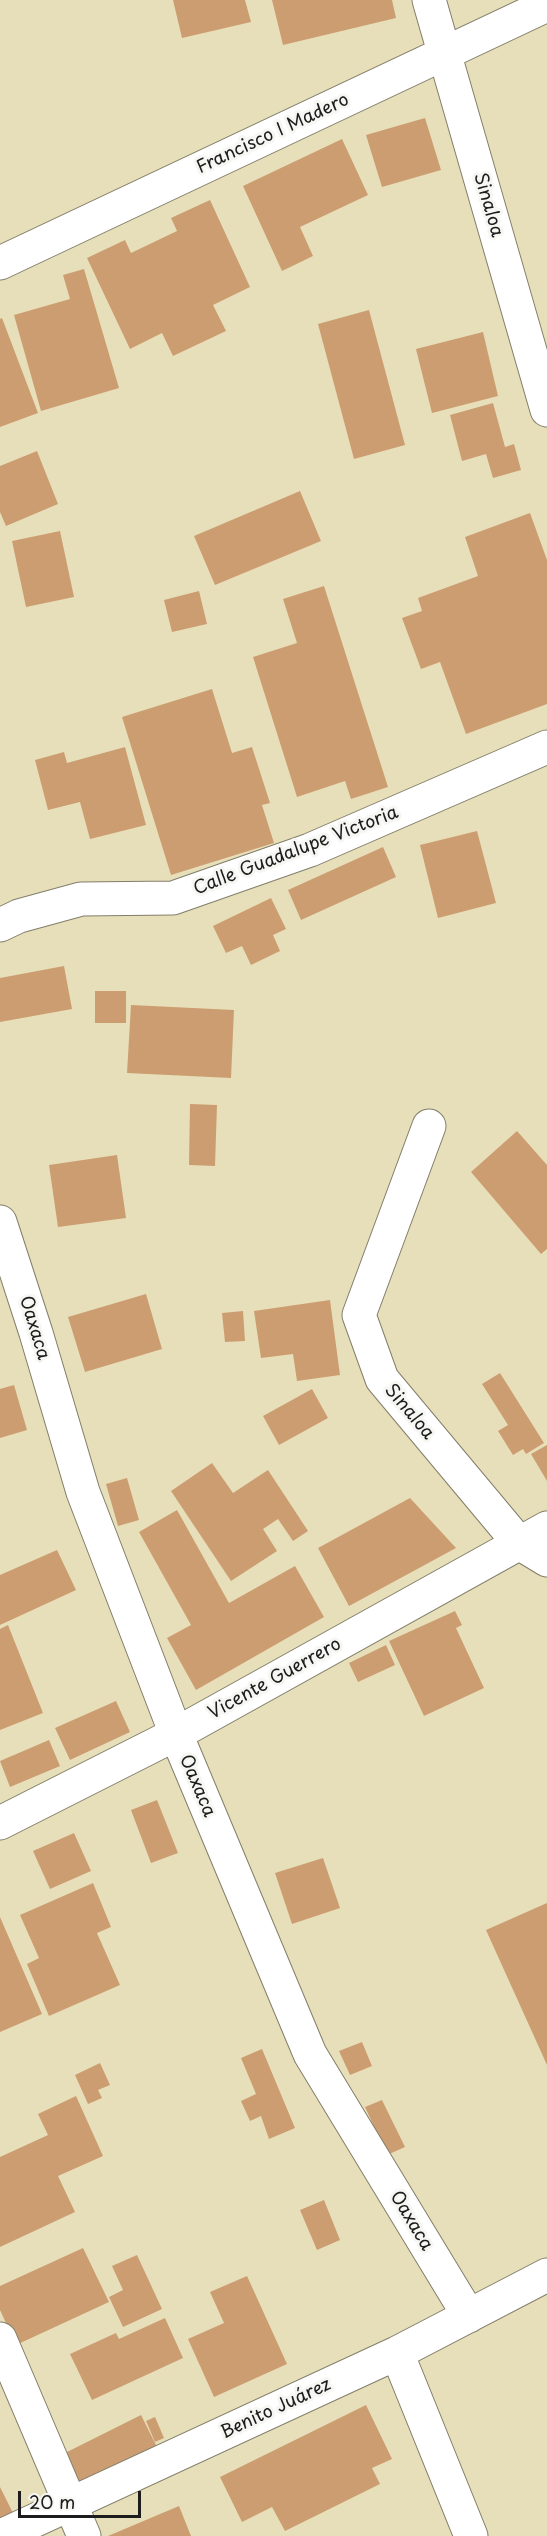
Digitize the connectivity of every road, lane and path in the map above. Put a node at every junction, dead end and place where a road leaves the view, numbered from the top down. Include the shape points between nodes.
1 (429, 0) edge
2 (547, 5) edge
3 (444, 54) junction
4 (0, 263) edge
5 (547, 410) edge
6 (547, 747) edge
7 (0, 925) edge
8 (429, 1126) dead end
9 (0, 1222) edge
10 (533, 1535) edge
11 (547, 1560) edge
12 (176, 1734) junction
13 (0, 1823) edge
14 (547, 2275) edge
15 (469, 2316) junction
16 (0, 2339) edge
17 (397, 2353) junction
18 (70, 2504) junction
19 (1, 2536) edge
20 (84, 2536) edge
21 (471, 2536) edge

1 - 3 street, Sinaloa
2 - 3 street, Francisco I Madero
3 - 4 street, Francisco I Madero
3 - 5 street, Sinaloa
6 - 7 street, Calle Guadalupe Victoria via 310,850 173,898 81,899
8 - 10 street, Sinaloa via 359,1315 382,1379
9 - 12 street, Oaxaca via 83,1492
10 - 11 street, Sinaloa
10 - 12 street, Vicente Guerrero
12 - 13 street, Vicente Guerrero
12 - 15 street, Oaxaca via 310,2054
14 - 15 street, Benito Juárez
15 - 17 street, Benito Juárez
16 - 18 street
17 - 18 street, Benito Juárez
17 - 21 street
18 - 19 street, Benito Juárez
18 - 20 street

